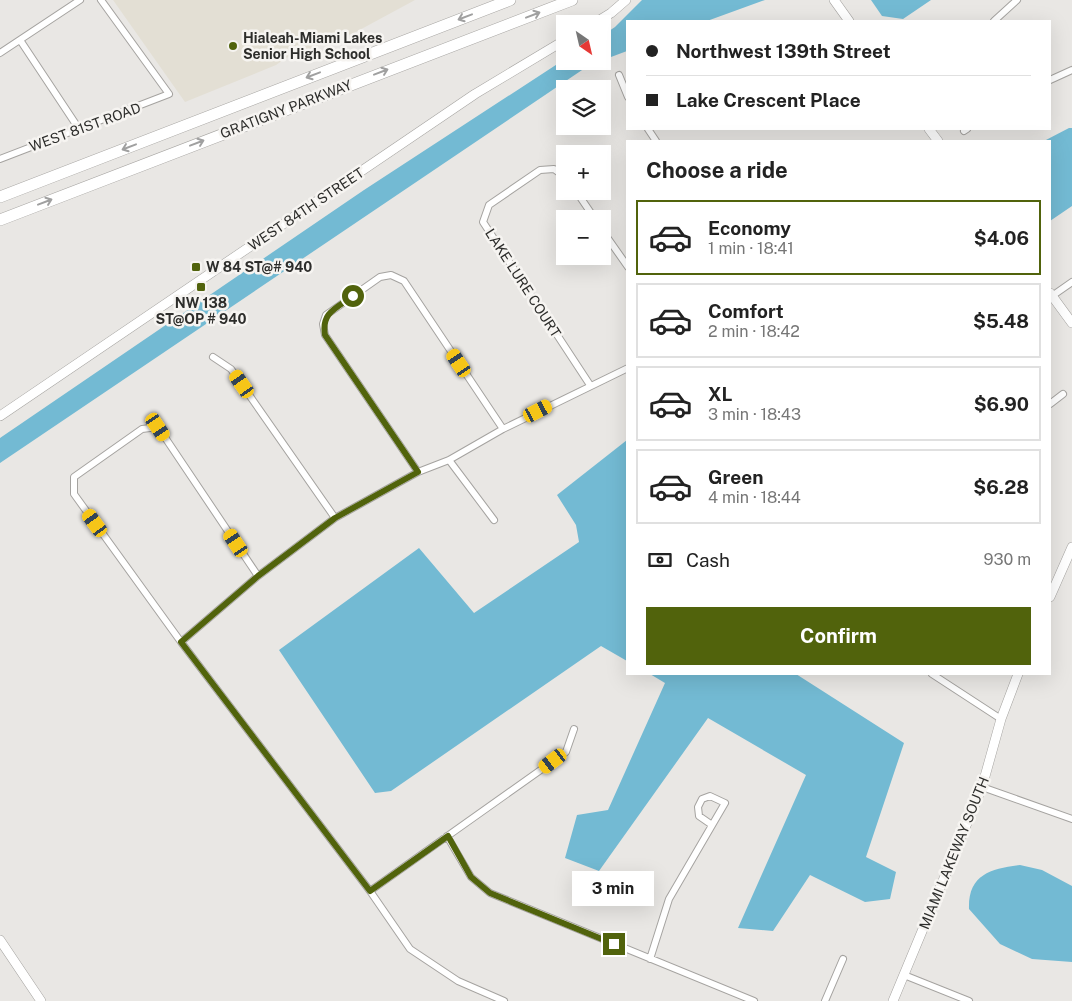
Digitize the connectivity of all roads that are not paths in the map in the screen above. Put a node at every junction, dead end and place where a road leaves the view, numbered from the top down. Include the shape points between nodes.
1 (80, 0) edge
2 (101, 0) edge
3 (510, 0) edge
4 (572, 0) edge
5 (626, 0) edge
6 (834, 0) edge
7 (1017, 0) edge
8 (609, 15) edge
9 (848, 20) edge
10 (995, 20) edge
11 (20, 40) junction
12 (556, 45) edge
13 (0, 53) edge
14 (1072, 70) edge
15 (619, 75) dead end
16 (1051, 80) edge
17 (626, 92) edge
18 (79, 129) junction
19 (0, 159) edge
20 (556, 170) edge
21 (0, 197) edge
22 (0, 220) edge
23 (611, 243) edge
24 (626, 265) edge
25 (1072, 282) edge
26 (1051, 294) edge
27 (1072, 323) edge
28 (213, 357) dead end
29 (626, 369) edge
30 (590, 385) junction
31 (1063, 394) dead end
32 (1051, 403) edge
33 (0, 416) edge
34 (503, 429) junction
35 (449, 460) junction
36 (418, 472) junction
37 (335, 518) junction
38 (494, 520) dead end
39 (1072, 547) edge
40 (258, 576) junction
41 (1051, 595) edge
42 (181, 642) junction
43 (934, 675) edge
44 (1018, 675) edge
45 (1001, 719) junction
46 (574, 729) dead end
47 (982, 787) junction
48 (1072, 819) edge
49 (712, 825) junction
50 (448, 836) junction
51 (370, 891) junction
52 (0, 940) edge
53 (650, 959) junction
54 (843, 959) dead end
55 (904, 975) junction
56 (37, 1000) edge
57 (504, 1001) edge
58 (754, 1001) edge
59 (825, 1001) edge
60 (893, 1001) edge
61 (969, 1001) edge

1 - 11 street
2 - 18 street, WEST 81ST ROAD via 169,94
3 -> 21 highway, GRATIGNY PARKWAY
22 -> 4 highway, GRATIGNY PARKWAY
5 - 8 street
6 - 9 street
7 - 10 street
11 - 13 street
11 - 18 street
12 - 33 street, WEST 84TH STREET via 475,94
14 - 16 street
15 - 17 street
18 - 19 street, WEST 81ST ROAD
20 - 30 street, LAKE LURE COURT via 540,170 489,204 483,222
23 - 24 street
25 - 26 street
26 - 27 street
28 - 37 street via 232,369
29 - 30 street
30 - 34 street
31 - 32 street
34 - 35 street
34 - 36 street via 404,281 392,275 380,277 326,315 323,324 325,335
35 - 36 street
35 - 38 street
36 - 37 street
37 - 40 street
39 - 41 street
40 - 42 street
40 - 42 street via 158,427 142,429 74,477 74,494
42 - 51 street
43 - 45 street
44 - 45 street, MIAMI LAKEWAY SOUTH
45 - 47 street, MIAMI LAKEWAY SOUTH
46 - 50 street via 566,752
47 - 48 street
47 - 55 street, MIAMI LAKEWAY SOUTH
49 - 49 street via 725,802 710,796 702,799 698,807 700,816
49 - 53 street via 669,899
50 - 51 street
50 - 53 street via 471,877 490,893
51 - 57 street via 410,948 458,981
52 - 56 street
53 - 58 street
54 - 59 street
55 - 60 street, MIAMI LAKEWAY SOUTH
55 - 61 street

